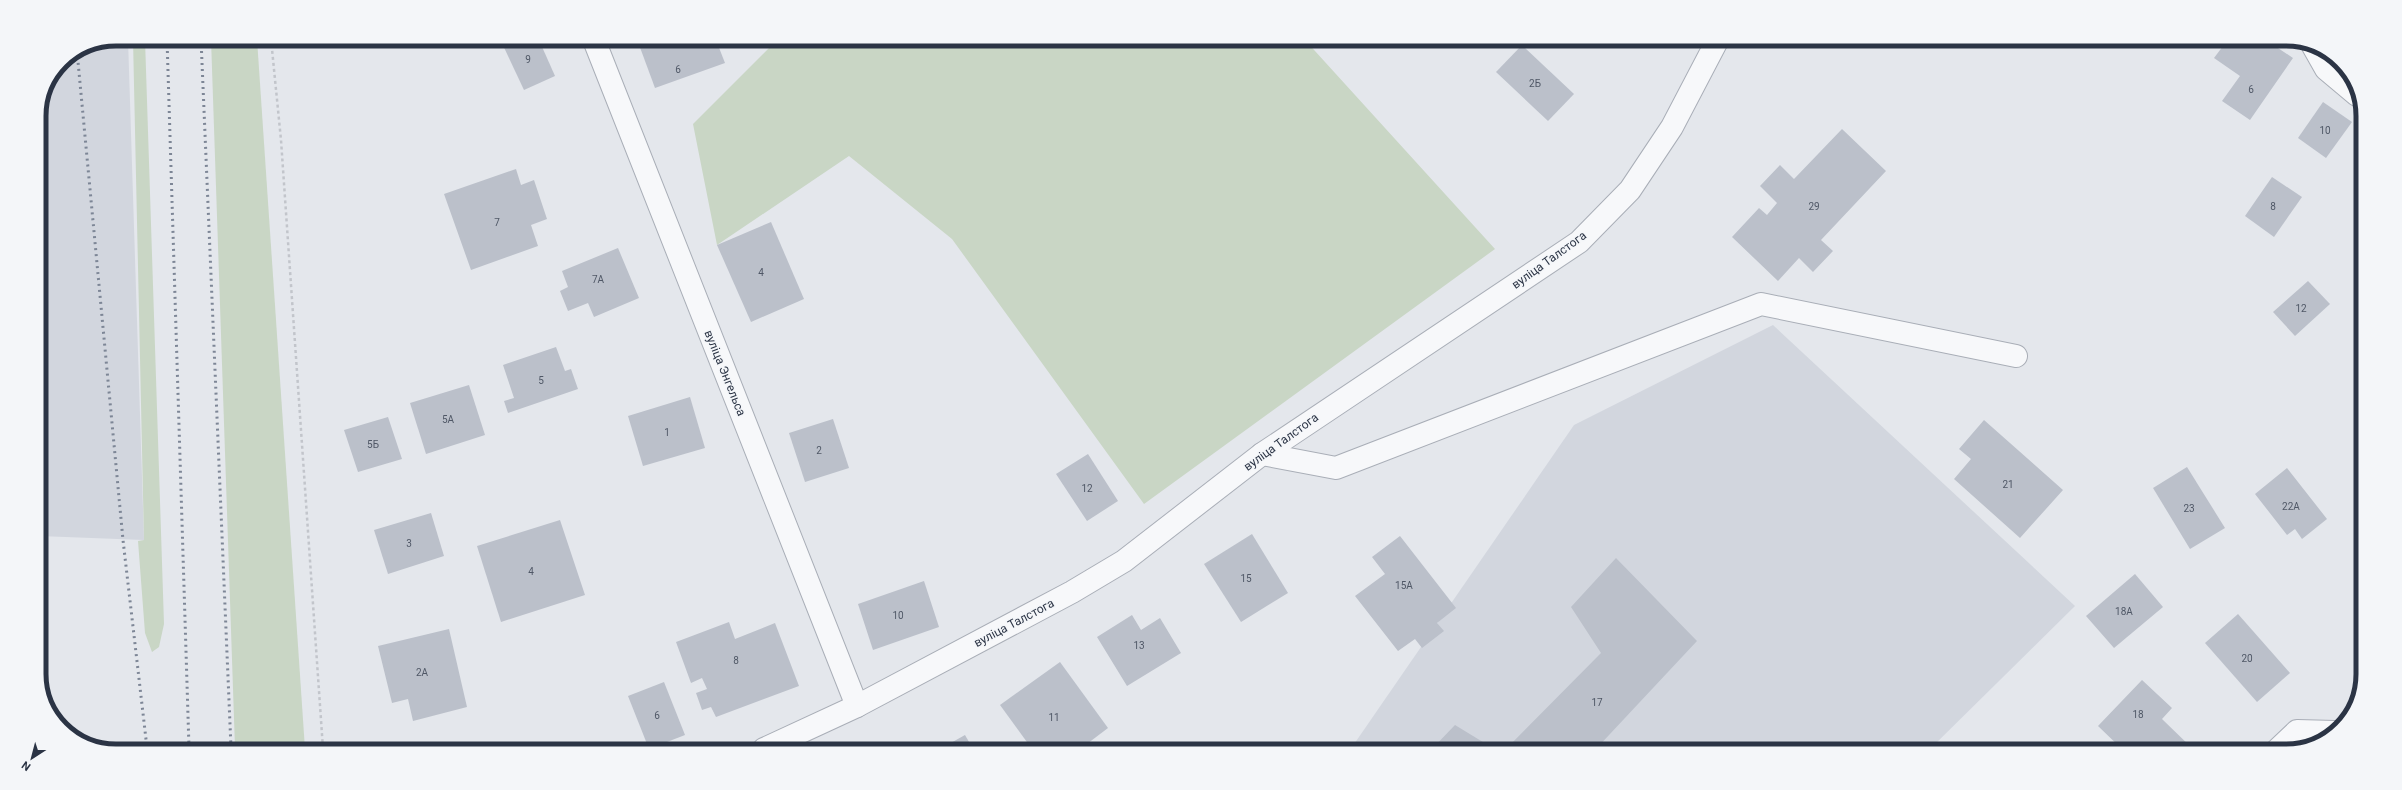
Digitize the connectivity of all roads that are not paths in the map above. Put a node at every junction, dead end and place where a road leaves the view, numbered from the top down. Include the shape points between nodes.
1 (596, 46) edge
2 (1714, 46) edge
3 (2318, 54) edge
4 (2351, 90) edge
5 (2016, 356) dead end
6 (1262, 454) junction
7 (857, 706) junction
8 (2326, 732) edge
9 (776, 744) edge
10 (2283, 744) edge

1 - 7 street, вуліца Энгельса
2 - 6 street, вуліца Талстога via 1672,127 1630,190 1579,242
3 - 4 street via 2326,68
5 - 6 street via 1761,304 1336,468
6 - 7 street, вуліца Талстога via 1124,561 1072,592
7 - 9 street, вуліца Талстога
8 - 10 street via 2297,731

